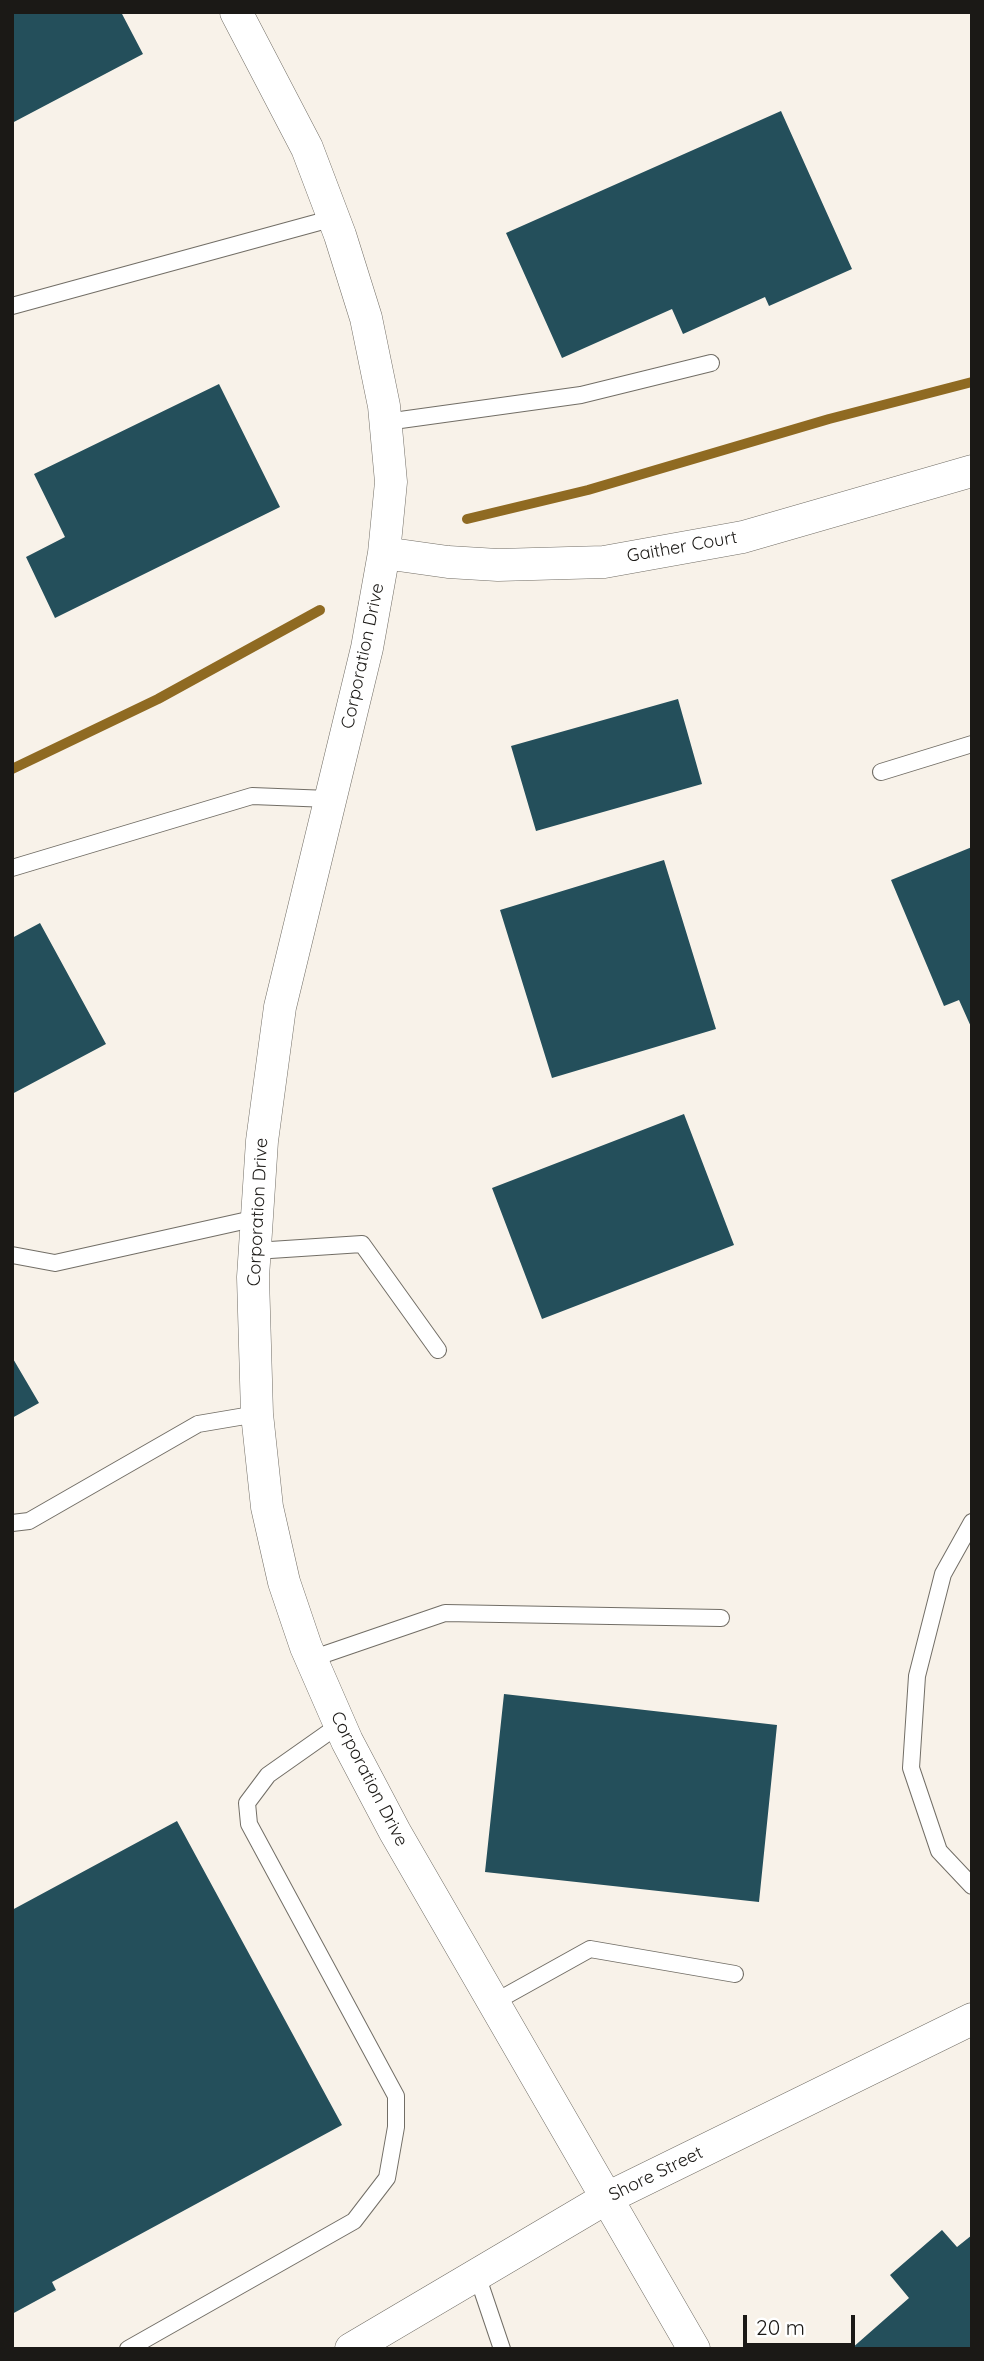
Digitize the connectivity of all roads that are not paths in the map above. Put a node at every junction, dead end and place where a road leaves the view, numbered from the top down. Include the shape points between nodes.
1 (236, 12) edge
2 (334, 218) junction
3 (12, 306) edge
4 (711, 363) dead end
5 (386, 422) junction
6 (972, 471) edge
7 (384, 553) junction
8 (972, 744) edge
9 (881, 772) dead end
10 (330, 799) junction
11 (12, 868) edge
12 (257, 1218) junction
13 (255, 1251) junction
14 (12, 1255) edge
15 (438, 1350) dead end
16 (257, 1414) junction
17 (972, 1522) edge
18 (12, 1523) edge
19 (721, 1618) dead end
20 (311, 1659) junction
21 (340, 1725) junction
22 (972, 1886) edge
23 (735, 1975) dead end
24 (493, 2003) junction
25 (972, 2019) edge
26 (605, 2199) junction
27 (478, 2274) junction
28 (128, 2349) edge
29 (351, 2349) edge
30 (502, 2349) edge
31 (694, 2349) edge

1 - 2 street, Corporation Drive via 307,148
2 - 3 lane
2 - 5 street, Corporation Drive via 366,318
4 - 5 lane via 581,395
5 - 7 street, Corporation Drive via 391,482
6 - 7 street, Gaither Court via 743,537 604,562 498,565
7 - 10 street, Corporation Drive via 367,648
8 - 9 lane
10 - 11 lane via 252,796
10 - 12 street, Corporation Drive via 280,1007
12 - 13 street, Corporation Drive
12 - 14 lane via 55,1263
13 - 15 lane via 362,1244
13 - 16 street, Corporation Drive
16 - 18 lane via 198,1424 29,1521
16 - 20 street, Corporation Drive via 267,1507 284,1582
17 - 22 lane via 943,1574 917,1676 912,1768 939,1851
19 - 20 lane via 444,1613
20 - 21 street, Corporation Drive
21 - 24 street, Corporation Drive
21 - 28 lane via 268,1775 247,1803 250,1824 396,2096 387,2178 354,2221
23 - 24 lane via 590,1949
24 - 26 street, Corporation Drive
25 - 26 street, Shore Street
26 - 27 street, Shore Street
26 - 31 street, Corporation Drive
27 - 29 street, Shore Street
27 - 30 lane

